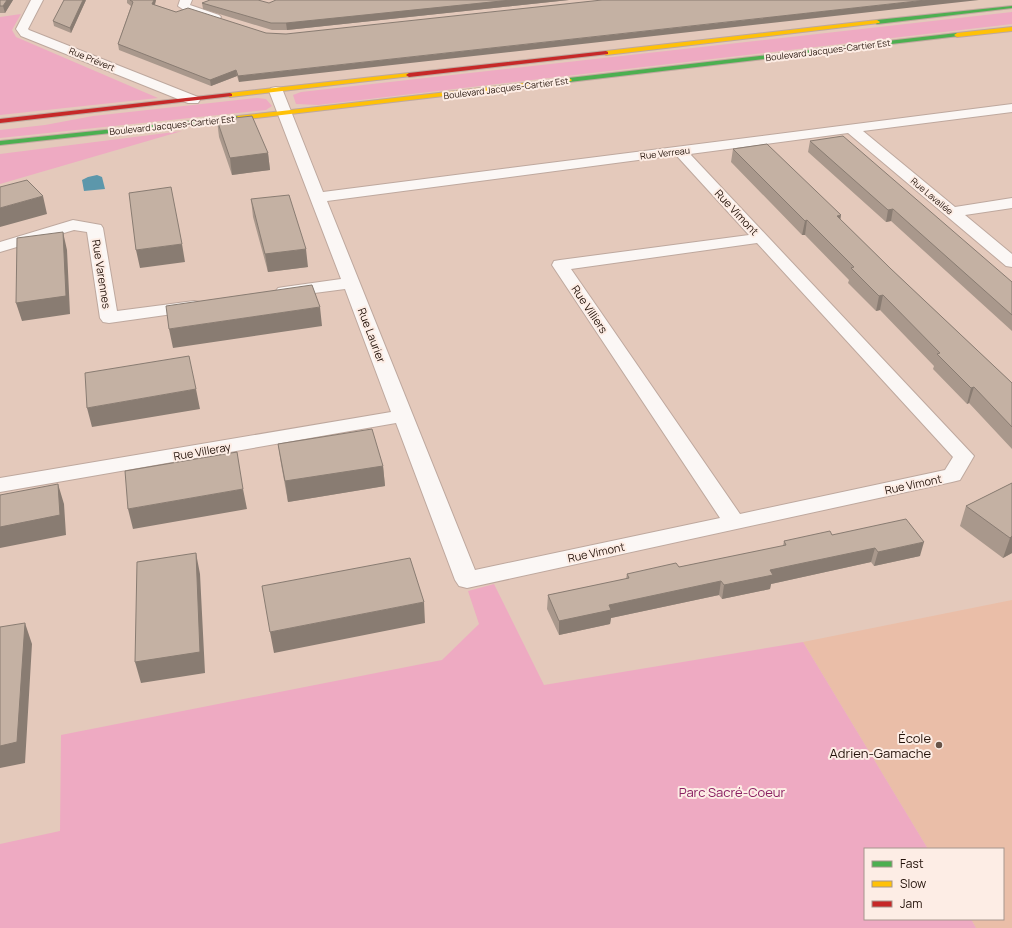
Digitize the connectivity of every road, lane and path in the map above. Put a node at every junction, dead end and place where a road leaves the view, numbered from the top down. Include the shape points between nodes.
1 (37, 0) edge
2 (186, 0) edge
3 (1012, 7) edge
4 (226, 21) edge
5 (1012, 29) edge
6 (276, 91) junction
7 (193, 100) junction
8 (1012, 108) edge
9 (285, 113) junction
10 (0, 121) edge
11 (852, 129) junction
12 (0, 144) edge
13 (680, 151) junction
14 (318, 197) junction
15 (1012, 203) edge
16 (952, 212) junction
17 (761, 238) junction
18 (0, 247) edge
19 (1012, 262) edge
20 (351, 282) junction
21 (268, 295) edge
22 (206, 304) edge
23 (403, 416) junction
24 (0, 486) edge
25 (734, 522) junction
26 (467, 580) joint

1 - 7 street, Rue Prévert via 22,29 25,33
2 - 4 street via 184,6 190,10
3 - 6 main road, Boulevard Jacques-Cartier Est
5 - 9 main road, Boulevard Jacques-Cartier Est
6 - 7 main road, Boulevard Jacques-Cartier Est
6 - 9 street, Rue Laurier
7 - 10 main road, Boulevard Jacques-Cartier Est
8 - 11 street, Rue Verreau
9 - 12 main road, Boulevard Jacques-Cartier Est
9 - 14 street, Rue Laurier
11 - 13 street, Rue Verreau
11 - 16 street, Rue Lavallée
13 - 14 street, Rue Verreau
13 - 17 street, Rue Vimont
14 - 20 street, Rue Laurier
15 - 16 street
16 - 19 street, Rue Lavallée
17 - 25 street, Rue Villiers via 560,265
17 - 25 street, Rue Vimont via 964,456 952,475
18 - 22 street, Rue Varennes via 73,225 95,228 109,318
20 - 21 street
20 - 23 street, Rue Laurier
23 - 24 street, Rue Villeray
23 - 26 street, Rue Laurier
25 - 26 street, Rue Vimont

